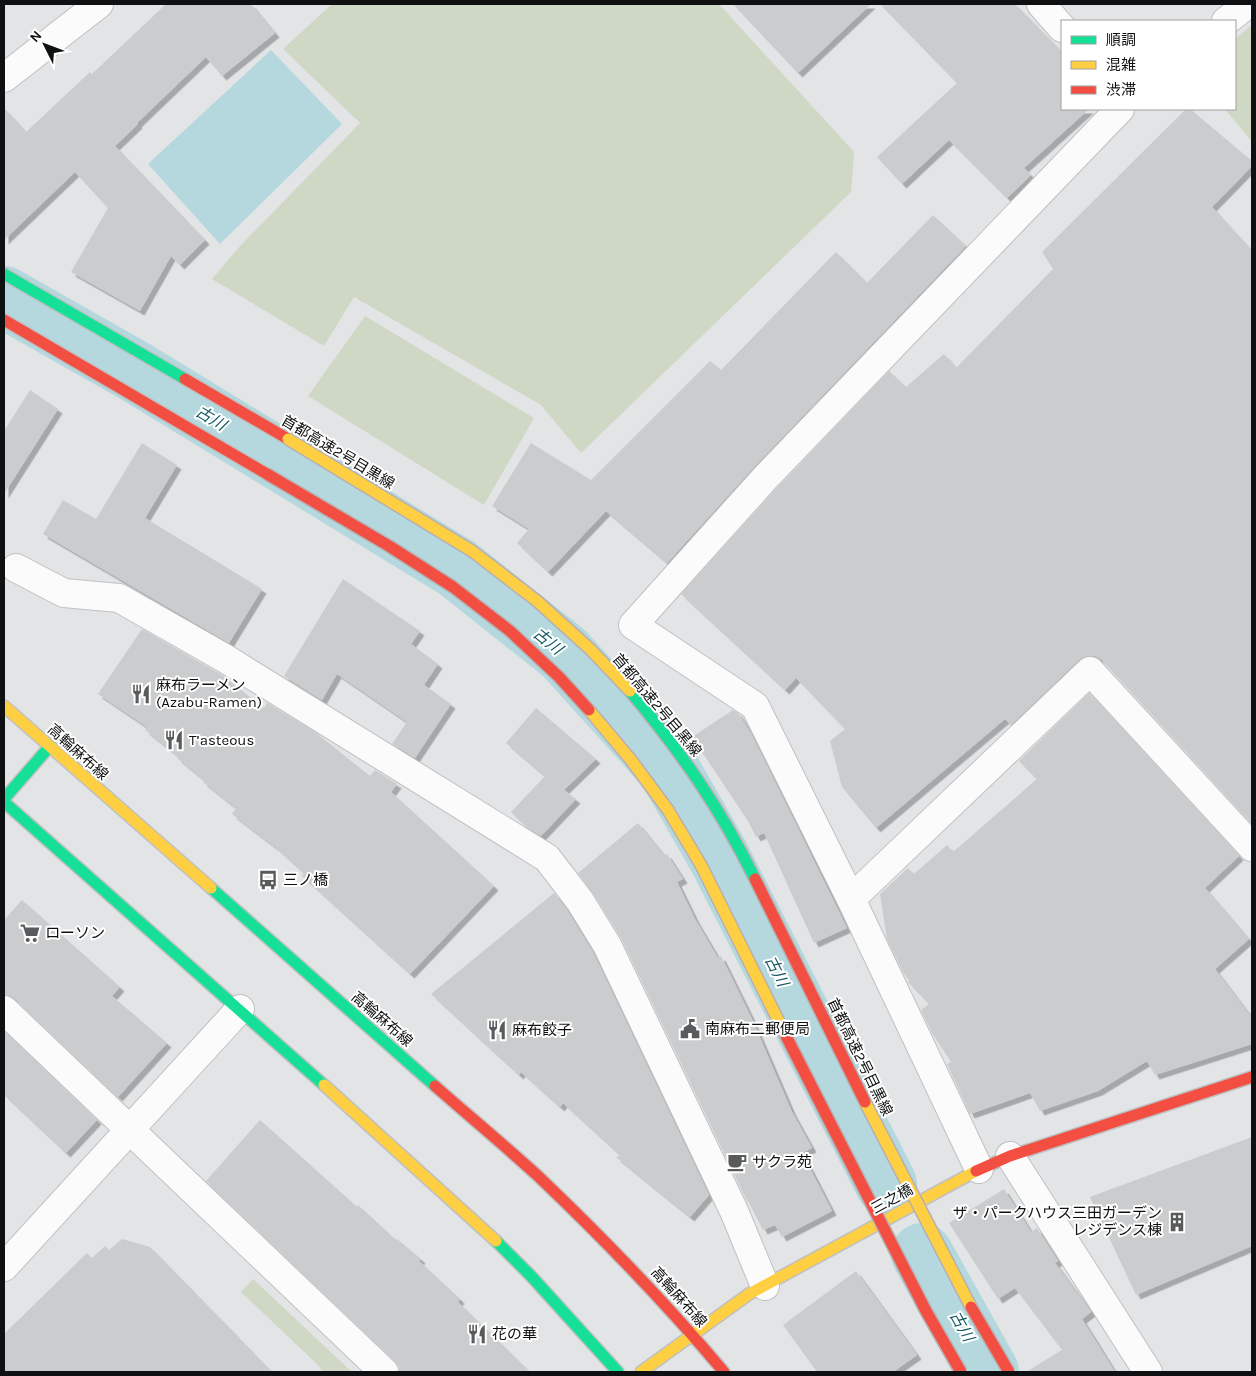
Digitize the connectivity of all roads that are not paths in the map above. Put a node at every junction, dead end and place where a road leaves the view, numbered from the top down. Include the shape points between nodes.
1 (99, 4) edge
2 (1041, 4) edge
3 (1248, 4) edge
4 (1227, 20) edge
5 (1061, 27) edge
6 (4, 78) edge
7 (1119, 110) edge
8 (4, 274) edge
9 (4, 320) edge
10 (8, 572) edge
11 (4, 706) edge
12 (50, 746) junction
13 (4, 801) edge
14 (1252, 847) edge
15 (851, 899) junction
16 (240, 1009) junction
17 (4, 1010) edge
18 (1252, 1077) edge
19 (129, 1130) junction
20 (1010, 1156) junction
21 (979, 1169) junction
22 (4, 1266) edge
23 (765, 1286) junction
24 (693, 1335) junction
25 (384, 1372) edge
26 (618, 1372) edge
27 (641, 1372) edge
28 (724, 1372) edge
29 (961, 1372) edge
30 (1009, 1372) edge
31 (1148, 1372) edge

1 - 6 street
2 - 5 street
3 - 4 street
7 - 15 street via 766,477 633,625 755,706
8 - 30 main road, 首都高速2号目黒線, bridge via 288,439 472,551 537,602 628,688 703,786 736,841 892,1156 963,1293
9 - 29 main road, bridge via 284,483 453,587 510,631 590,710 632,760 702,865 856,1176
10 - 23 street via 64,593 119,598 226,659 547,858 580,901 607,945 734,1211
11 - 12 main road, 高輪麻布線
12 - 13 main road
12 - 24 main road, 高輪麻布線 via 536,1175 594,1230
13 - 16 main road
14 - 15 street via 1090,671
15 - 21 street
16 - 19 street
16 - 26 main road via 489,1234
17 - 19 street
18 - 20 main road, 三之橋
19 - 22 street
19 - 25 street
20 - 21 main road, 三之橋
20 - 31 street
21 - 23 main road, 三之橋, bridge
23 - 24 main road, 三之橋
24 - 27 main road, 三之橋
24 - 28 main road, 高輪麻布線

